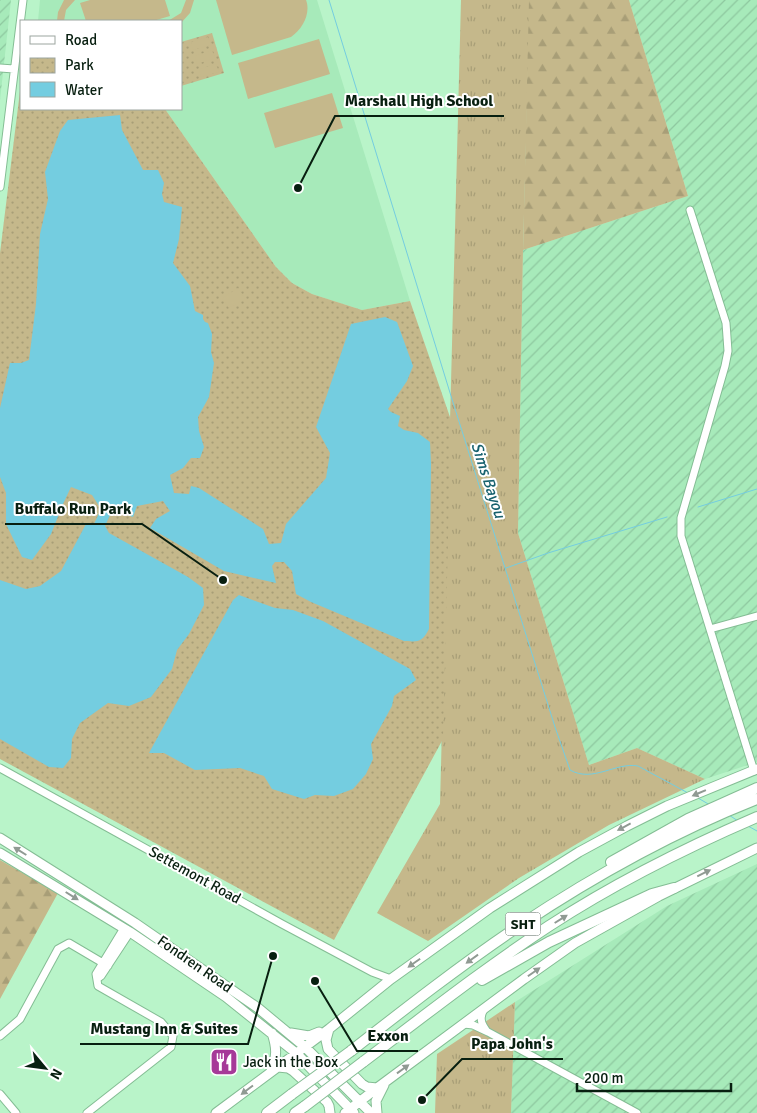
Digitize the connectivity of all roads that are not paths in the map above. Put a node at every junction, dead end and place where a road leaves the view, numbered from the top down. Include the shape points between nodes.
1 (22, 0) edge
2 (0, 68) edge
3 (14, 70) junction
4 (0, 188) edge
5 (690, 210) dead end
6 (757, 616) edge
7 (710, 629) junction
8 (0, 768) edge
9 (756, 770) edge
10 (757, 788) edge
11 (757, 799) edge
12 (757, 817) edge
13 (0, 838) edge
14 (753, 850) edge
15 (0, 853) edge
16 (59, 875) junction
17 (53, 884) junction
18 (674, 888) junction
19 (133, 921) junction
20 (520, 926) junction
21 (127, 930) junction
22 (105, 964) junction
23 (391, 979) junction
24 (232, 989) junction
25 (226, 997) junction
26 (435, 1007) junction
27 (484, 1009) junction
28 (464, 1024) junction
29 (329, 1029) junction
30 (488, 1032) junction
31 (272, 1033) junction
32 (288, 1033) junction
33 (0, 1036) edge
34 (305, 1046) junction
35 (296, 1053) junction
36 (274, 1070) junction
37 (388, 1080) junction
38 (377, 1088) junction
39 (0, 1094) edge
40 (360, 1102) junction
41 (350, 1112) edge
42 (16, 1113) edge
43 (87, 1113) edge
44 (216, 1113) edge
45 (267, 1113) edge
46 (295, 1113) edge
47 (330, 1113) edge
48 (370, 1113) edge
49 (377, 1113) edge
50 (637, 1113) edge

1 - 3 street
2 - 3 street
3 - 4 street
5 - 7 street via 728,336 725,366 680,529
6 - 7 street
7 - 9 street
8 - 23 street, Settemont Road via 282,924
9 -> 23 main road via 667,806 579,852 490,908
10 - 20 highway via 688,819 609,863
11 - 20 highway, SHT via 620,864
26 -> 12 highway, SHT via 515,949 590,901 657,864
16 -> 13 main road, Fondren Road
18 -> 14 main road
15 - 17 main road, Fondren Road
16 - 17 main road
16 - 19 main road, Fondren Road
17 -> 21 main road, Fondren Road
18 - 26 highway via 652,894 549,942
27 -> 18 main road via 575,943
19 - 21 main road
19 - 24 main road, Fondren Road
20 -> 45 highway, SHT, bridge
21 - 22 street
21 - 25 main road, Fondren Road
22 - 33 street via 69,943 58,949 20,1019
22 - 43 street via 96,974 98,986 161,1022 173,1036 171,1047
23 - 29 main road
24 - 25 main road
24 - 32 main road, Fondren Road
25 - 31 main road, Fondren Road
26 - 46 highway, SHT, bridge
27 - 28 main road
27 - 30 street via 481,1023
28 - 30 street
37 -> 28 main road
29 - 32 main road via 310,1036
29 - 34 main road
29 - 38 main road via 326,1044 331,1053 362,1084
30 - 50 street
31 - 35 main road, Fondren Road
31 - 36 main road via 276,1046
32 - 34 main road, Fondren Road
34 - 35 main road
34 - 40 main road, Fondren Road
35 - 36 main road
35 - 41 main road, Fondren Road
36 -> 44 main road
36 - 47 main road via 294,1070 327,1102
37 - 38 main road
37 - 49 main road via 377,1097
38 - 40 main road
39 - 42 street
40 - 41 main road
40 - 48 main road, Fondren Road

